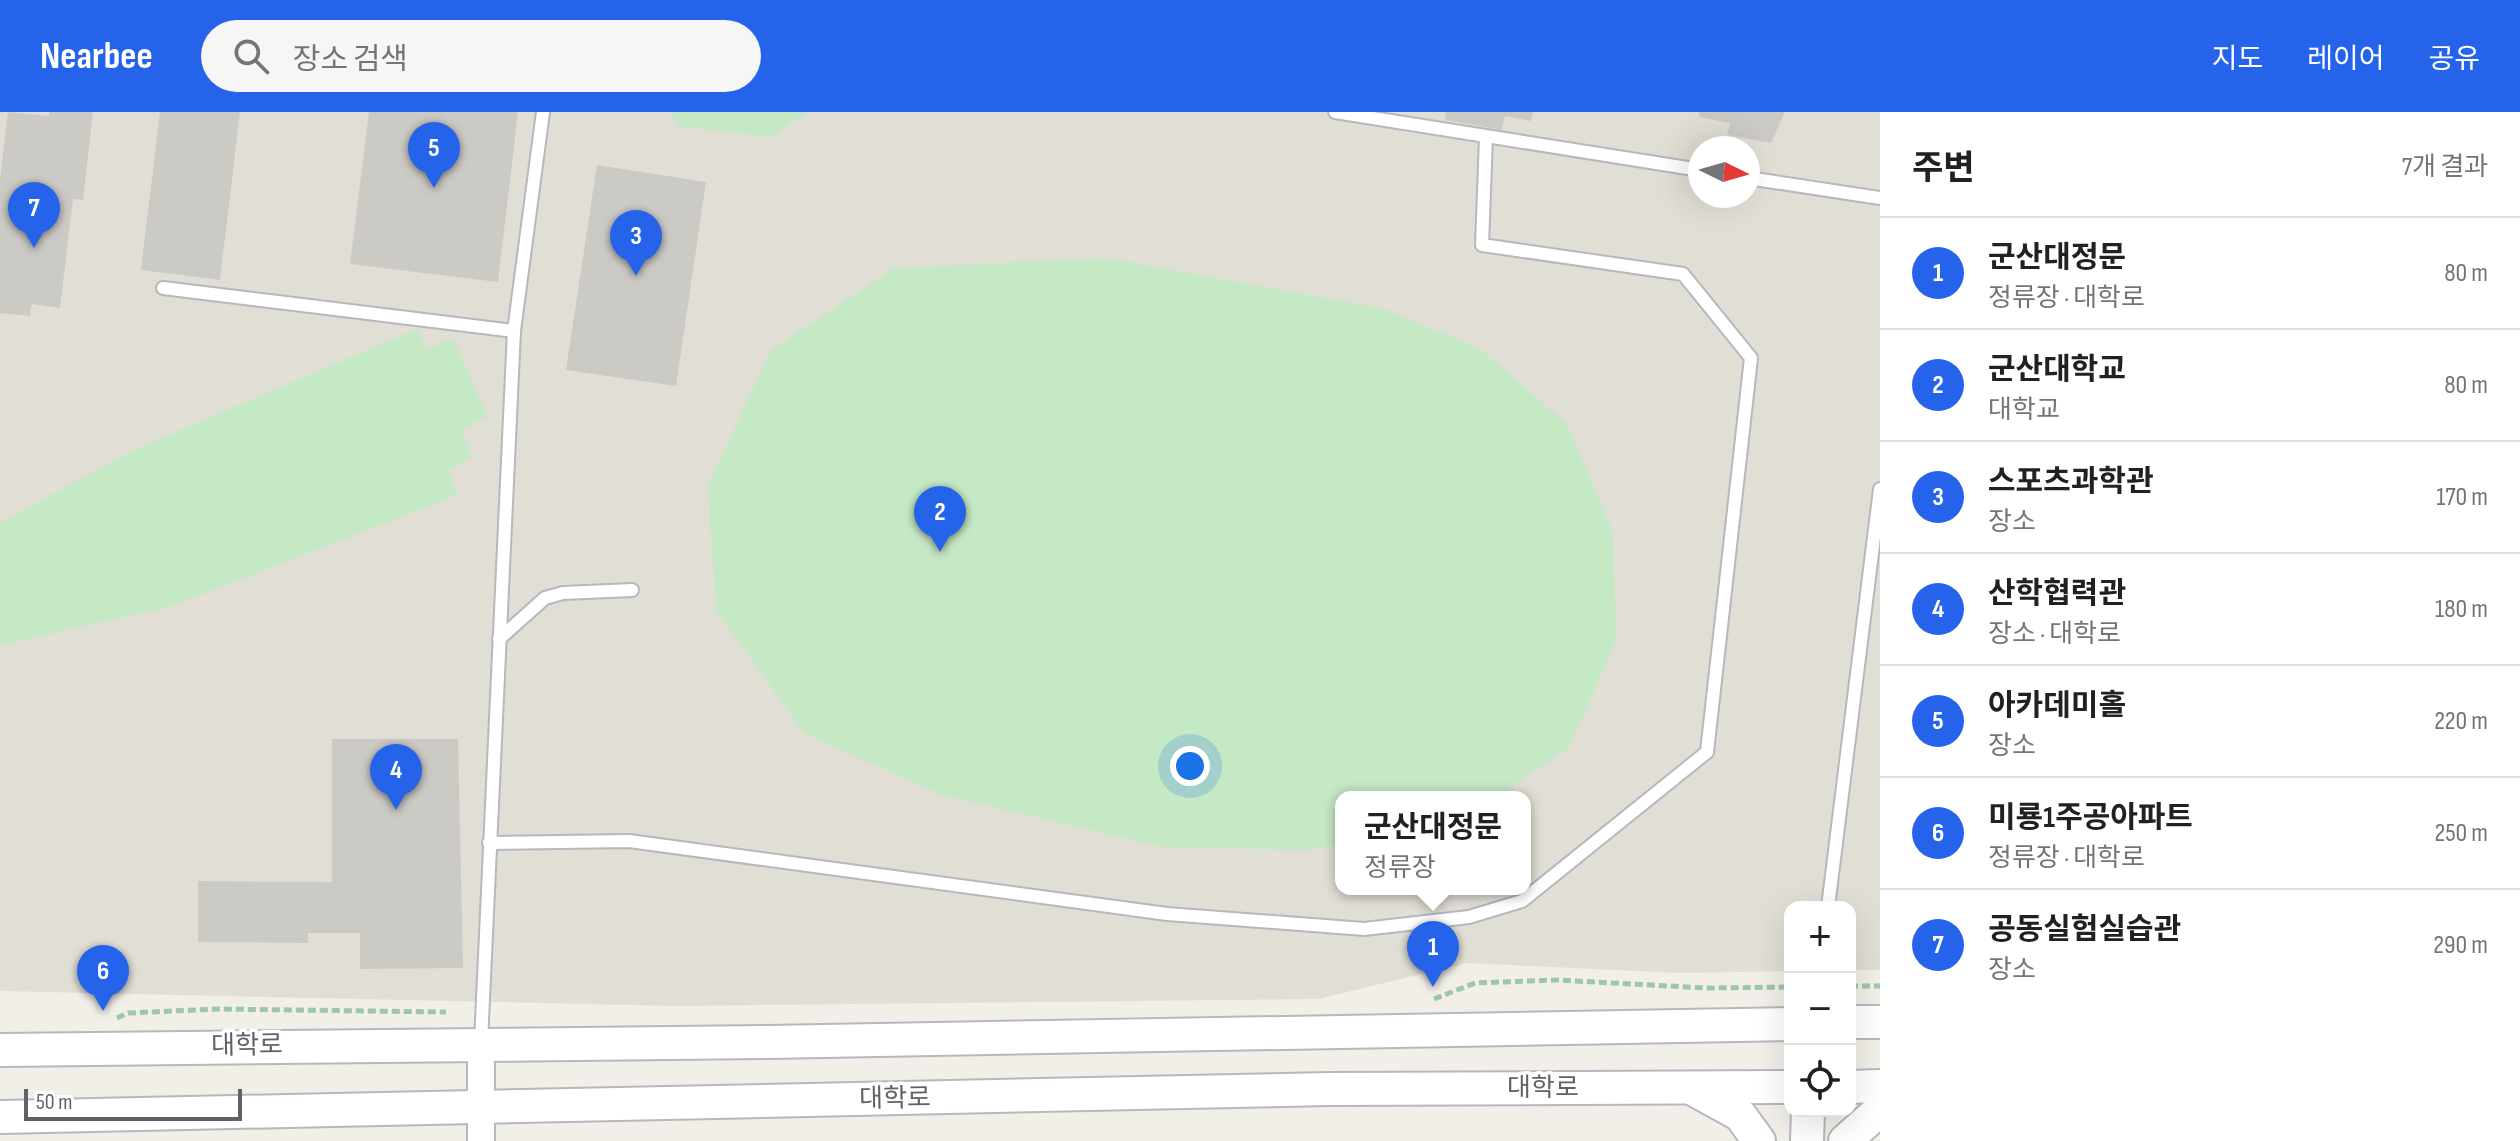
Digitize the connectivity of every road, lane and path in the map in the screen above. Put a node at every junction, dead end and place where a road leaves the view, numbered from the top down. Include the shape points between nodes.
1 (543, 112) edge
2 (1335, 112) edge
3 (1401, 118) edge
4 (1486, 137) junction
5 (1688, 168) edge
6 (1760, 180) edge
7 (1880, 198) edge
8 (163, 288) dead end
9 (514, 331) junction
10 (1880, 489) edge
11 (632, 590) dead end
12 (499, 639) junction
13 (489, 843) junction
14 (1531, 894) edge
15 (1529, 895) edge
16 (1829, 901) edge
17 (1856, 986) edge
18 (1880, 986) edge
19 (1856, 1022) edge
20 (1880, 1022) edge
21 (1784, 1024) edge
22 (481, 1042) junction
23 (0, 1050) edge
24 (1880, 1086) edge
25 (1784, 1087) edge
26 (1856, 1087) edge
27 (1690, 1088) junction
28 (1880, 1110) edge
29 (0, 1117) edge
30 (1808, 1117) edge
31 (482, 1125) edge
32 (1759, 1141) edge
33 (1807, 1141) edge
34 (1845, 1141) edge

1 - 9 lane
2 - 3 lane
3 - 4 lane
4 - 5 lane
4 - 14 lane via 1482,245 1683,274 1751,358 1707,752
6 - 7 lane
8 - 9 lane
9 - 12 lane
10 - 16 lane
11 - 12 lane via 545,598
12 - 13 lane
13 - 15 lane via 629,841 1167,914 1364,929 1469,917
13 - 22 lane
17 - 18 path
19 - 20 street
21 - 22 street, 대학로
22 - 23 street, 대학로
22 - 31 street
24 - 26 street
25 - 27 street, 대학로
27 - 31 street, 대학로 via 1314,1090
27 - 32 street via 1740,1115
28 - 34 street
29 - 31 street, 대학로
30 - 33 street

